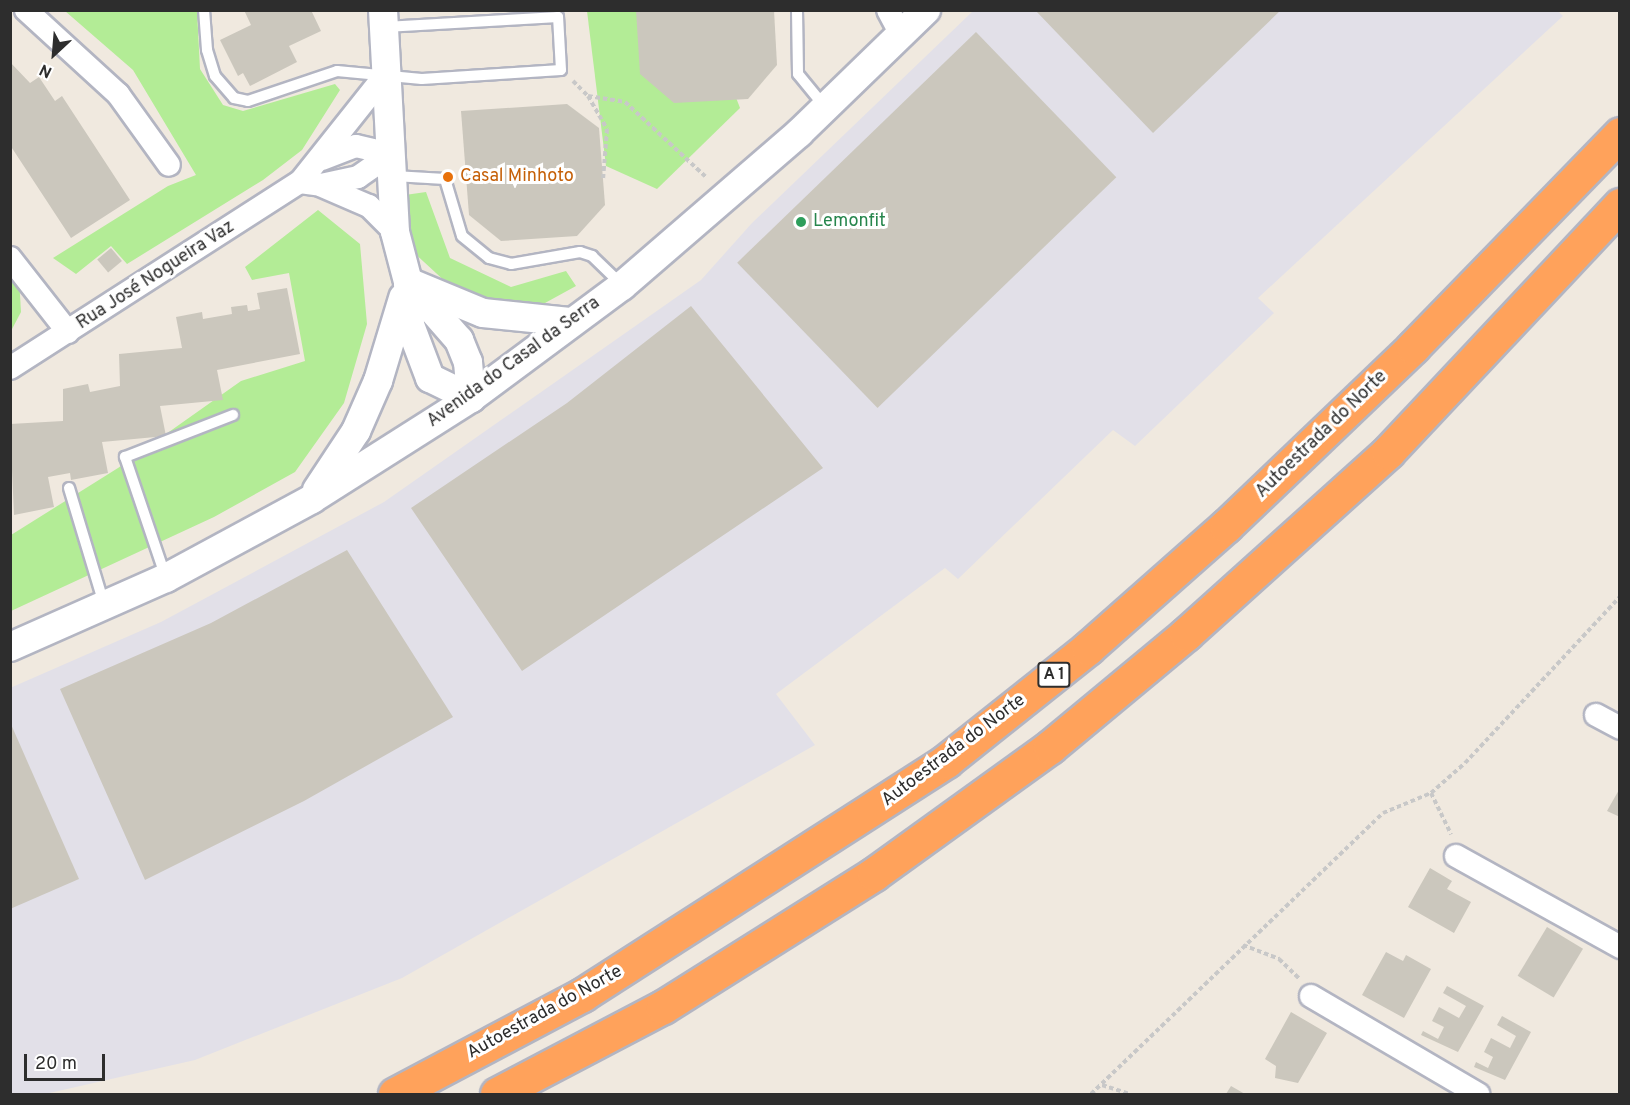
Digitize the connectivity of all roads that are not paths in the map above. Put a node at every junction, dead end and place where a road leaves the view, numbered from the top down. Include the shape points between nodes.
1 (26, 10) edge
2 (204, 10) edge
3 (798, 10) edge
4 (926, 10) edge
5 (384, 19) edge
6 (895, 22) edge
7 (385, 75) junction
8 (825, 107) junction
9 (1620, 134) edge
10 (318, 161) junction
11 (169, 165) dead end
12 (392, 165) junction
13 (311, 184) junction
14 (1620, 205) edge
15 (395, 232) junction
16 (10, 258) edge
17 (408, 282) junction
18 (622, 286) junction
19 (570, 322) junction
20 (68, 332) junction
21 (10, 368) edge
22 (471, 398) junction
23 (233, 415) dead end
24 (69, 488) dead end
25 (312, 498) junction
26 (166, 578) junction
27 (104, 604) junction
28 (10, 647) edge
29 (1596, 715) dead end
30 (1620, 728) edge
31 (1456, 856) road end
32 (1620, 947) edge
33 (1311, 996) road end
34 (395, 1095) edge
35 (497, 1095) edge
36 (1478, 1095) edge

1 - 11 street via 118,94
2 - 7 lane via 211,67 234,98 248,101 337,71
3 - 8 lane via 798,74
4 - 6 street, Avenida do Casal da Serra
5 - 7 street
5 - 7 lane via 558,17 561,70 422,79
6 - 8 street, Avenida do Casal da Serra
7 - 10 street, Rua José Nogueira Vaz
7 - 12 street
8 - 18 street, Avenida do Casal da Serra
9 - 34 highway, Autoestrada do Norte / A 1 via 1413,347 1226,526 1088,648 946,761 582,995
10 - 12 street, Rua José Nogueira Vaz via 356,146
10 - 13 street, Rua José Nogueira Vaz
12 - 13 street, Rua José Nogueira Vaz via 358,177
12 - 15 street
12 - 18 lane via 445,179 462,236 489,258 512,264 580,252 591,256
13 - 15 street via 369,206
13 - 20 street, Rua José Nogueira Vaz
14 - 35 highway via 1388,452 1186,634 1050,747 874,874 663,1007
15 - 17 street
16 - 20 street
17 - 19 street via 483,313
17 - 22 street via 459,340 468,362
17 - 22 street via 410,325 419,359 443,388
17 - 25 street via 374,391 356,431
18 - 19 street, Avenida do Casal da Serra
19 - 22 street, Avenida do Casal da Serra
20 - 21 street, Rua José Nogueira Vaz
22 - 25 street, Avenida do Casal da Serra
23 - 26 lane via 125,457
24 - 27 lane
25 - 26 street, Avenida do Casal da Serra
26 - 27 street, Avenida do Casal da Serra
27 - 28 street, Avenida do Casal da Serra
29 - 30 street
31 - 32 street
33 - 36 street

